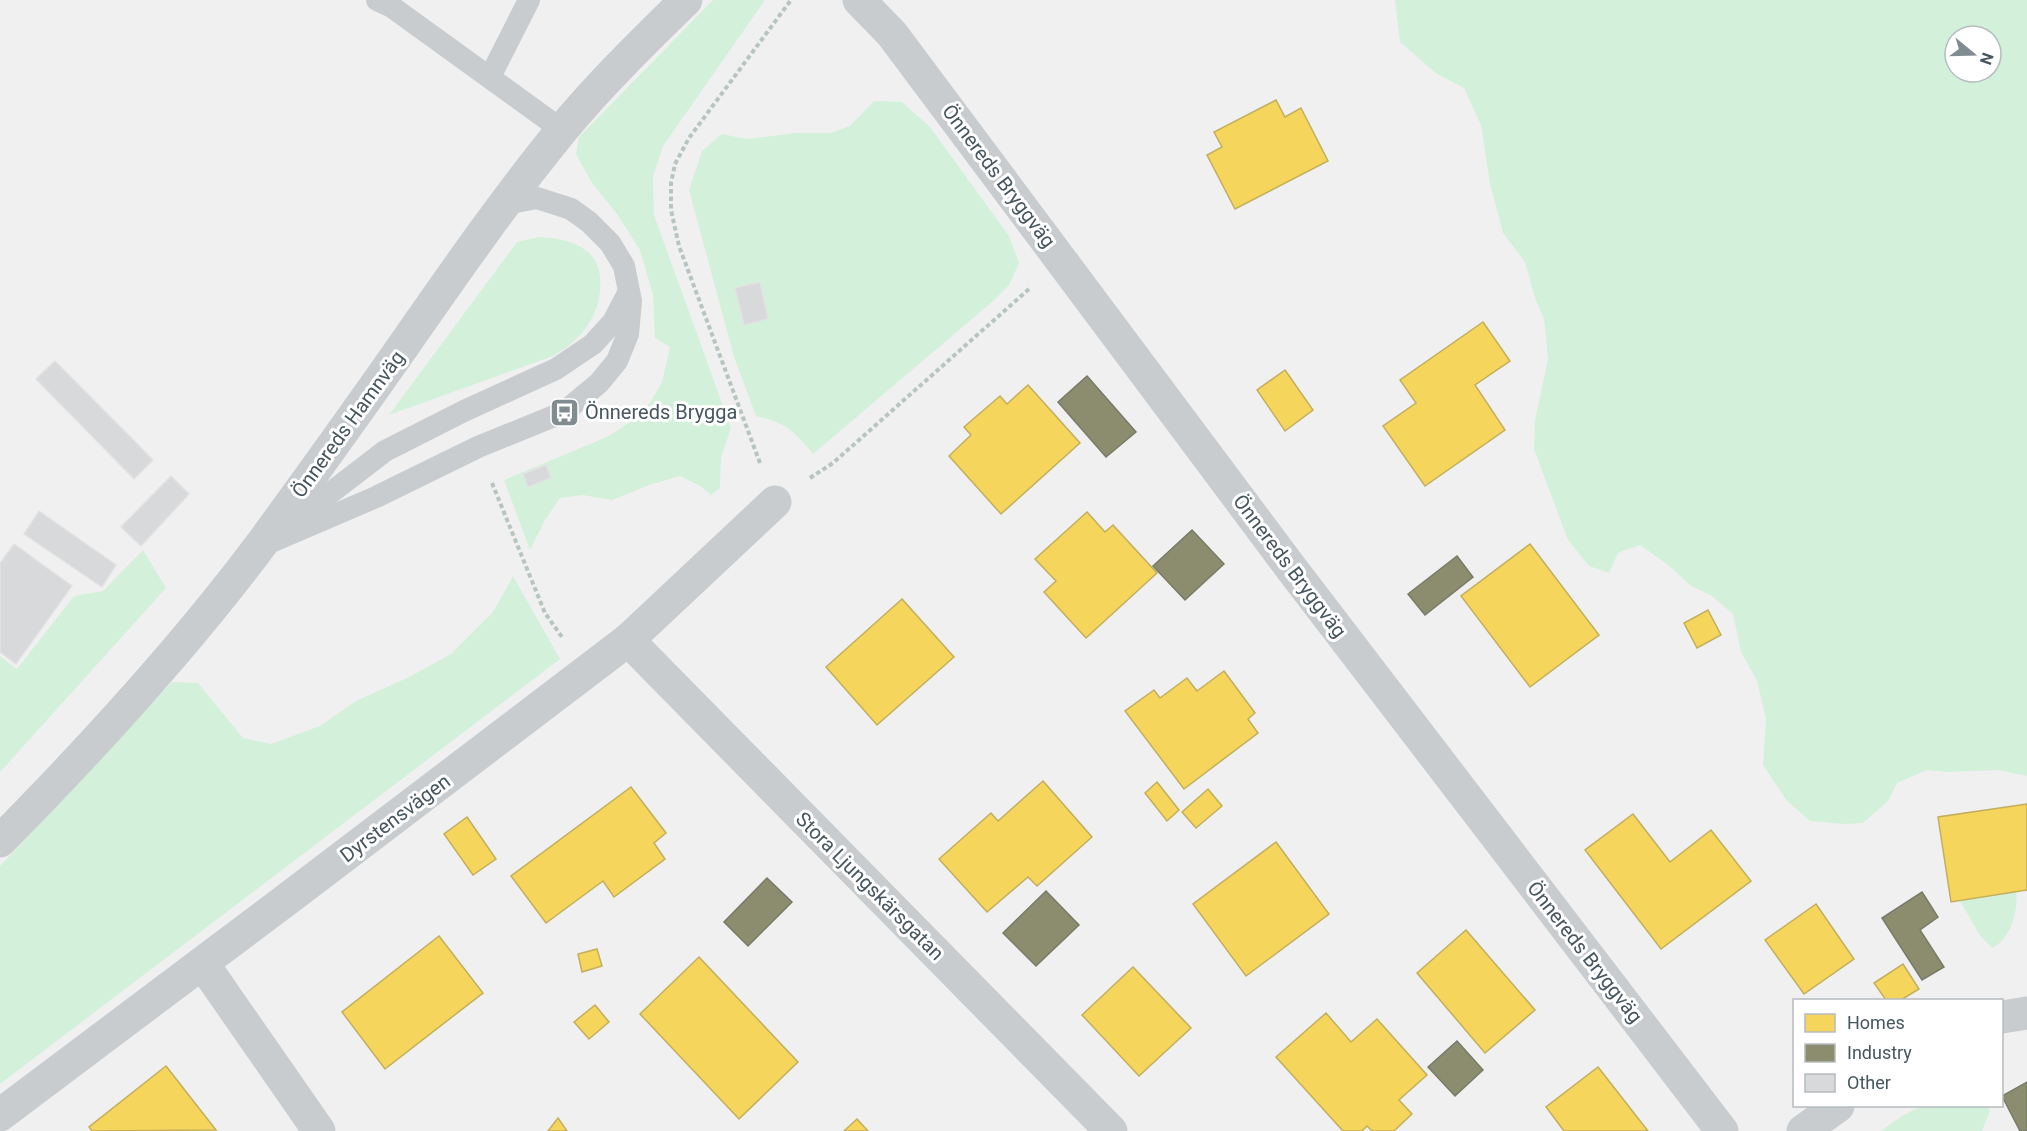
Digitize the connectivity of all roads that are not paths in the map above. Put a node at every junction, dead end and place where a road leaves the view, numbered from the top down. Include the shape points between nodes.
1 (377, 0) edge
2 (529, 0) edge
3 (686, 0) edge
4 (859, 0) edge
5 (490, 77) junction
6 (562, 130) junction
7 (506, 204) junction
8 (630, 290) junction
9 (775, 502) road end
10 (258, 548) junction
11 (628, 640) junction
12 (0, 841) edge
13 (202, 963) junction
14 (2027, 1013) edge
15 (2003, 1017) edge
16 (1837, 1107) edge
17 (0, 1114) edge
18 (319, 1131) edge
19 (1112, 1131) edge
20 (1722, 1131) edge
21 (1803, 1131) edge

1 - 5 lane
2 - 5 lane
3 - 6 street, Önnereds Hamnväg
4 - 20 street, Önnereds Bryggväg via 892,34 1298,577
5 - 6 lane
6 - 7 street, Önnereds Hamnväg
7 - 8 lane via 537,198 571,209 610,243 624,266
7 - 10 street, Önnereds Hamnväg
8 - 10 lane via 613,322 593,344 556,369 385,451
8 - 10 lane via 628,334 617,361 599,383 564,412
9 - 11 street, Dyrstensvägen
10 - 12 street, Önnereds Hamnväg via 173,653
11 - 13 street, Dyrstensvägen
11 - 19 street, Stora Ljungskärsgatan
13 - 17 street, Dyrstensvägen
13 - 18 street
14 - 15 street
16 - 21 street

